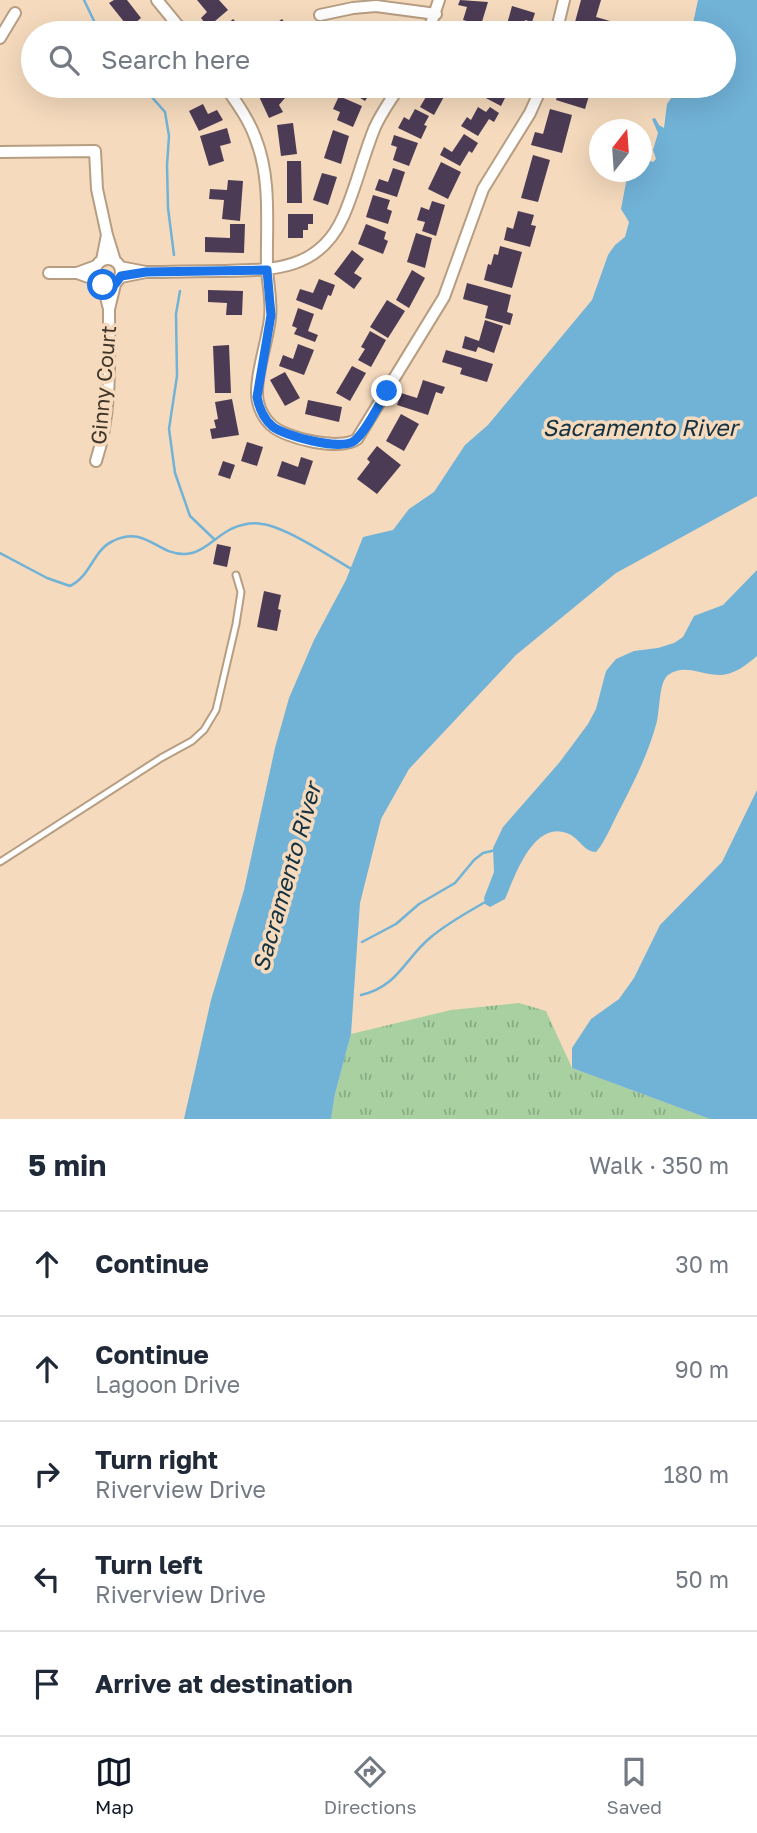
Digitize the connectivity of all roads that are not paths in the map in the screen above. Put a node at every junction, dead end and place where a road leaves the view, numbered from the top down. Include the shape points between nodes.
1 (157, 0) edge
2 (439, 0) edge
3 (564, 0) edge
4 (15, 13) dead end
5 (436, 14) junction
6 (320, 15) dead end
7 (174, 21) edge
8 (433, 21) edge
9 (559, 21) edge
10 (0, 38) edge
11 (233, 98) edge
12 (392, 98) edge
13 (537, 98) edge
14 (0, 152) edge
15 (107, 235) junction
16 (99, 263) junction
17 (267, 270) junction
18 (49, 273) dead end
19 (77, 273) junction
20 (112, 275) junction
21 (96, 461) dead end
22 (236, 575) dead end
23 (0, 862) edge

1 - 7 street
2 - 5 street
3 - 9 street
4 - 10 street
5 - 6 street via 376,6
5 - 8 street
11 - 17 street via 251,127 264,168
12 - 17 street via 374,129 343,217 326,244 294,265
13 - 17 street via 483,189 439,304 357,439 349,444 283,432 272,426 260,409 257,397 271,315
14 - 15 street via 95,151
15 - 16 street
15 - 20 street
16 - 19 street
16 - 20 street
16 - 20 street
17 - 20 street
18 - 19 street
19 - 20 street
20 - 21 street, Ginny Court via 108,377 102,444
22 - 23 lane via 241,592 236,624 216,710 204,730

